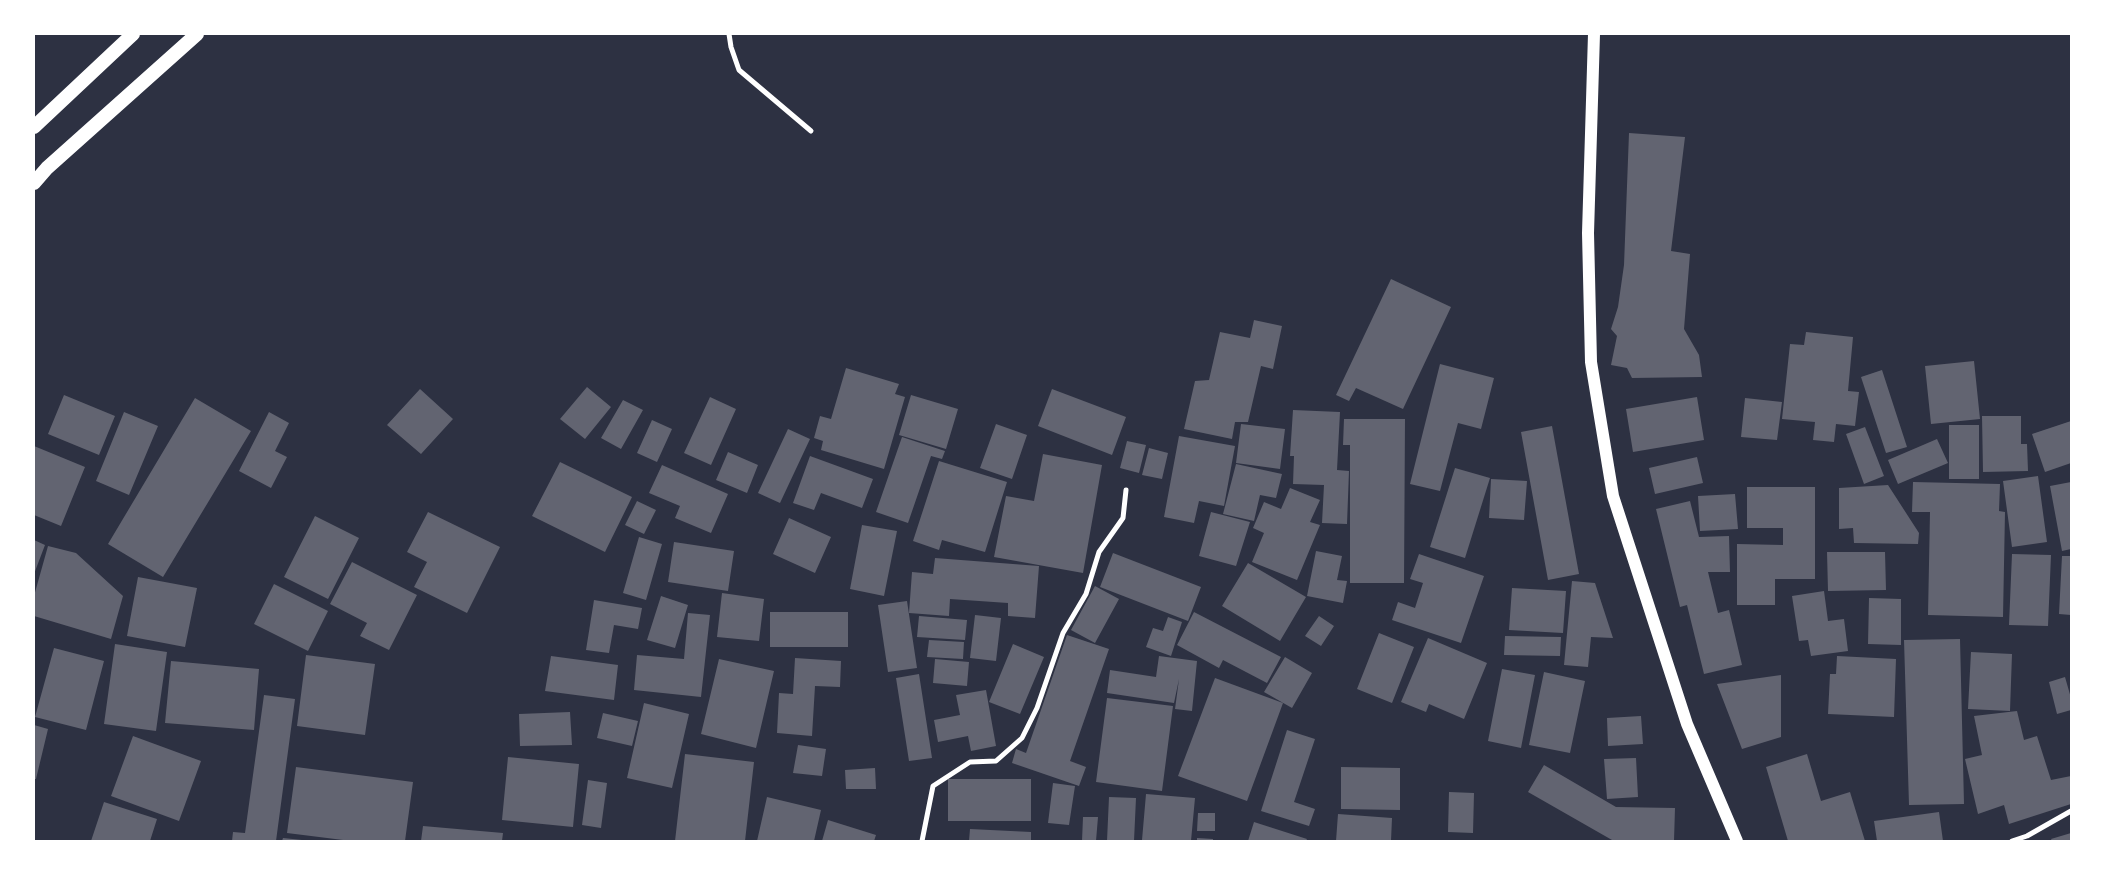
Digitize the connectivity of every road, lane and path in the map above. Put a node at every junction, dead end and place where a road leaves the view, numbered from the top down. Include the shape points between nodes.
1 (133, 34) edge
2 (198, 34) edge
3 (729, 34) edge
4 (1594, 34) edge
5 (34, 127) edge
6 (811, 132) dead end
7 (34, 184) edge
8 (1126, 490) dead end
9 (2071, 811) edge
10 (922, 841) edge
11 (1737, 841) edge
12 (2012, 841) edge

1 - 5 highway
2 - 7 highway via 47,168
3 - 6 street via 730,47 739,70
4 - 11 main road via 1588,233 1591,362 1612,496 1687,724
8 - 10 street via 1123,518 1100,552 1086,594 1063,633 1037,708 1022,738 996,761 970,762 933,786
9 - 12 street

